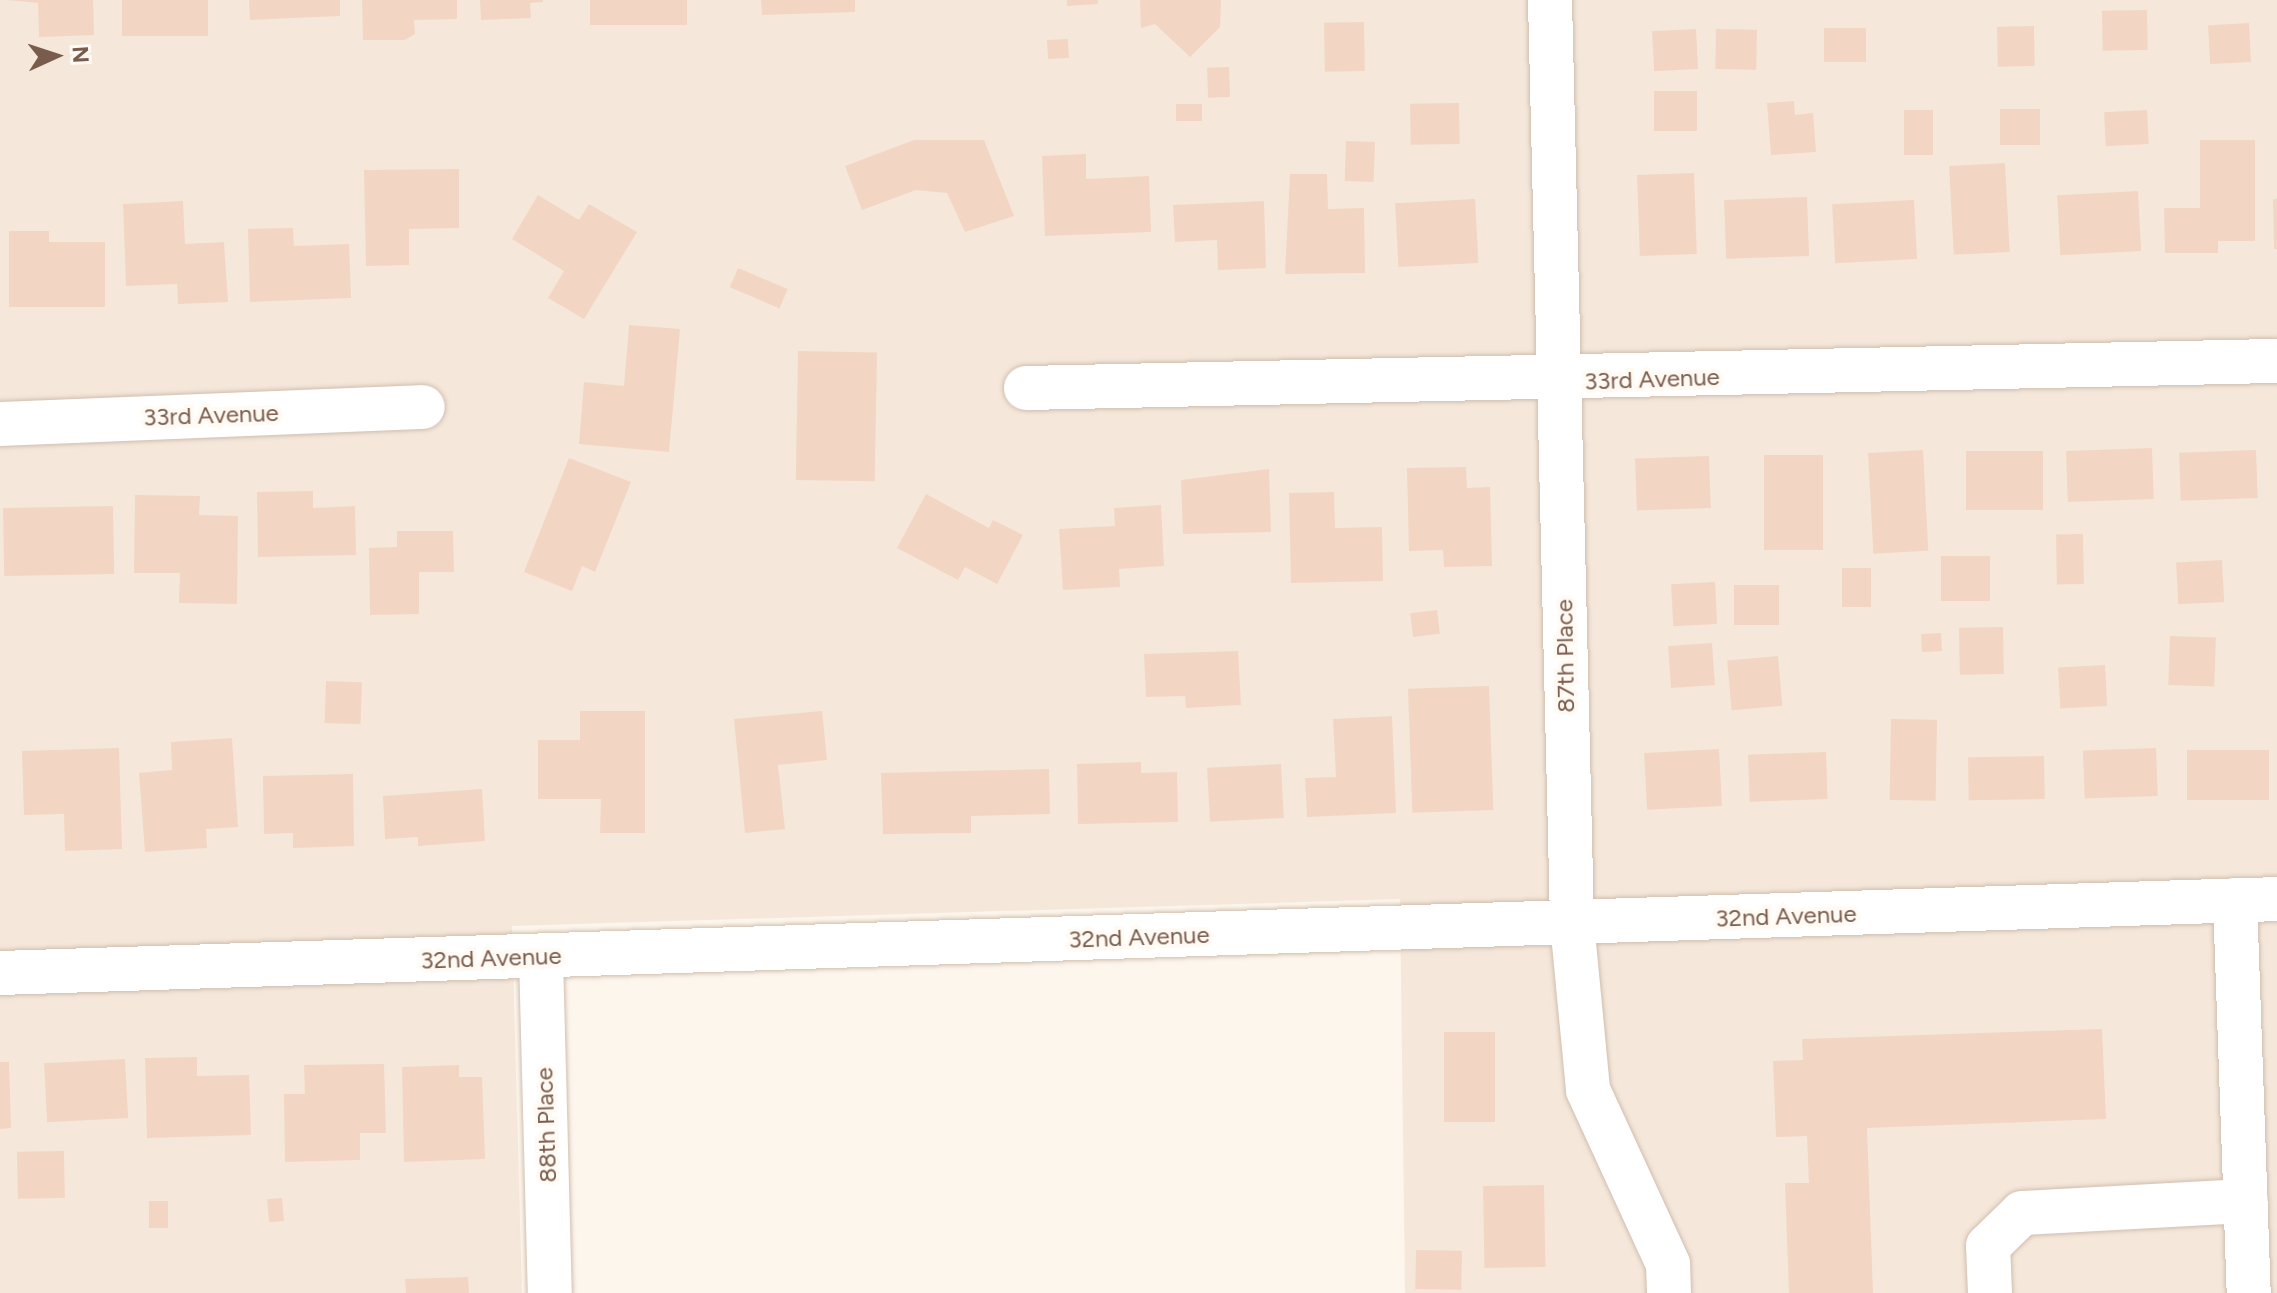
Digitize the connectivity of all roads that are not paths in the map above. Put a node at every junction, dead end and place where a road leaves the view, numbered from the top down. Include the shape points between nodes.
1 (1550, 0) edge
2 (2277, 361) edge
3 (1558, 381) junction
4 (1026, 388) dead end
5 (423, 407) dead end
6 (0, 424) edge
7 (2256, 900) edge
8 (1572, 923) junction
9 (541, 957) junction
10 (0, 973) edge
11 (2246, 1201) junction
12 (550, 1293) edge
13 (1669, 1293) edge
14 (1990, 1293) edge
15 (2249, 1293) edge

1 - 3 street, 87th Place
2 - 3 street, 33rd Avenue
3 - 4 street, 33rd Avenue
3 - 8 street, 87th Place
5 - 6 street, 33rd Avenue
7 - 8 street, 32nd Avenue
7 - 11 street
8 - 9 street, 32nd Avenue
8 - 13 street, 87th Place via 1588,1090 1668,1264
9 - 10 street, 32nd Avenue
9 - 12 street, 88th Place
11 - 14 street via 2022,1213 1988,1246
11 - 15 street

